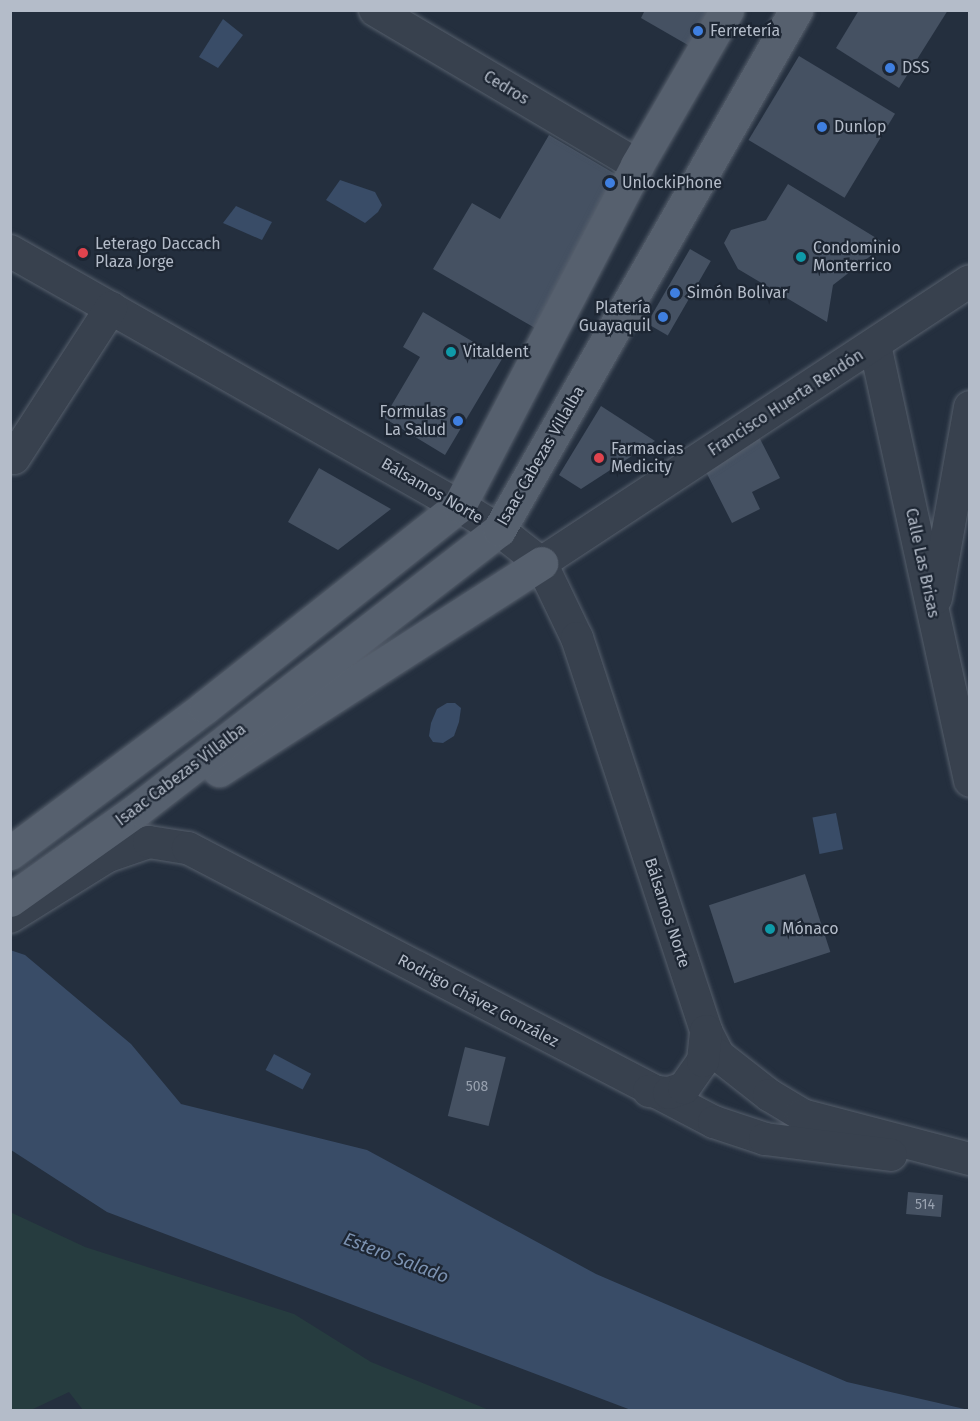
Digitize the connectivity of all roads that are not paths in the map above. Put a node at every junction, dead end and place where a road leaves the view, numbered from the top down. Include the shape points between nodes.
1 (727, 10) edge
2 (796, 10) edge
3 (392, 15) edge
4 (637, 165) junction
5 (10, 252) edge
6 (964, 290) edge
7 (111, 308) junction
8 (875, 345) junction
9 (969, 406) edge
10 (14, 458) dead end
11 (969, 504) edge
12 (459, 506) junction
13 (499, 530) junction
14 (540, 563) junction
15 (933, 614) junction
16 (969, 781) edge
17 (138, 809) junction
18 (15, 849) edge
19 (48, 883) junction
20 (10, 900) edge
21 (10, 917) edge
22 (706, 1031) junction
23 (649, 1091) junction
24 (969, 1161) edge

1 - 4 main road
2 - 13 main road, Isaac Cabezas Villalba
3 - 4 street, Cedros
4 - 12 main road
5 - 7 street, Bálsamos Norte
6 - 8 street, Francisco Huerta Rendón
7 - 10 street
7 - 12 street, Bálsamos Norte
8 - 14 street, Francisco Huerta Rendón
8 - 15 street, Calle Las Brisas
9 - 15 street
11 - 15 street
12 - 13 street, Bálsamos Norte
12 - 18 main road
13 - 14 street, Bálsamos Norte
13 - 17 main road, Isaac Cabezas Villalba
14 - 17 main road via 166,804
14 - 22 street, Bálsamos Norte via 577,639
15 - 16 street, Calle Las Brisas
17 - 19 main road, Isaac Cabezas Villalba
19 - 20 main road, Isaac Cabezas Villalba
19 - 21 street, Rodrigo Chávez González
19 - 23 street, Rodrigo Chávez González via 149,842 188,849
22 - 23 street via 703,1061 684,1088 669,1093
22 - 24 street, Rodrigo Chávez González via 718,1055 802,1115
23 - 24 street, Rodrigo Chávez González via 714,1122 765,1138

